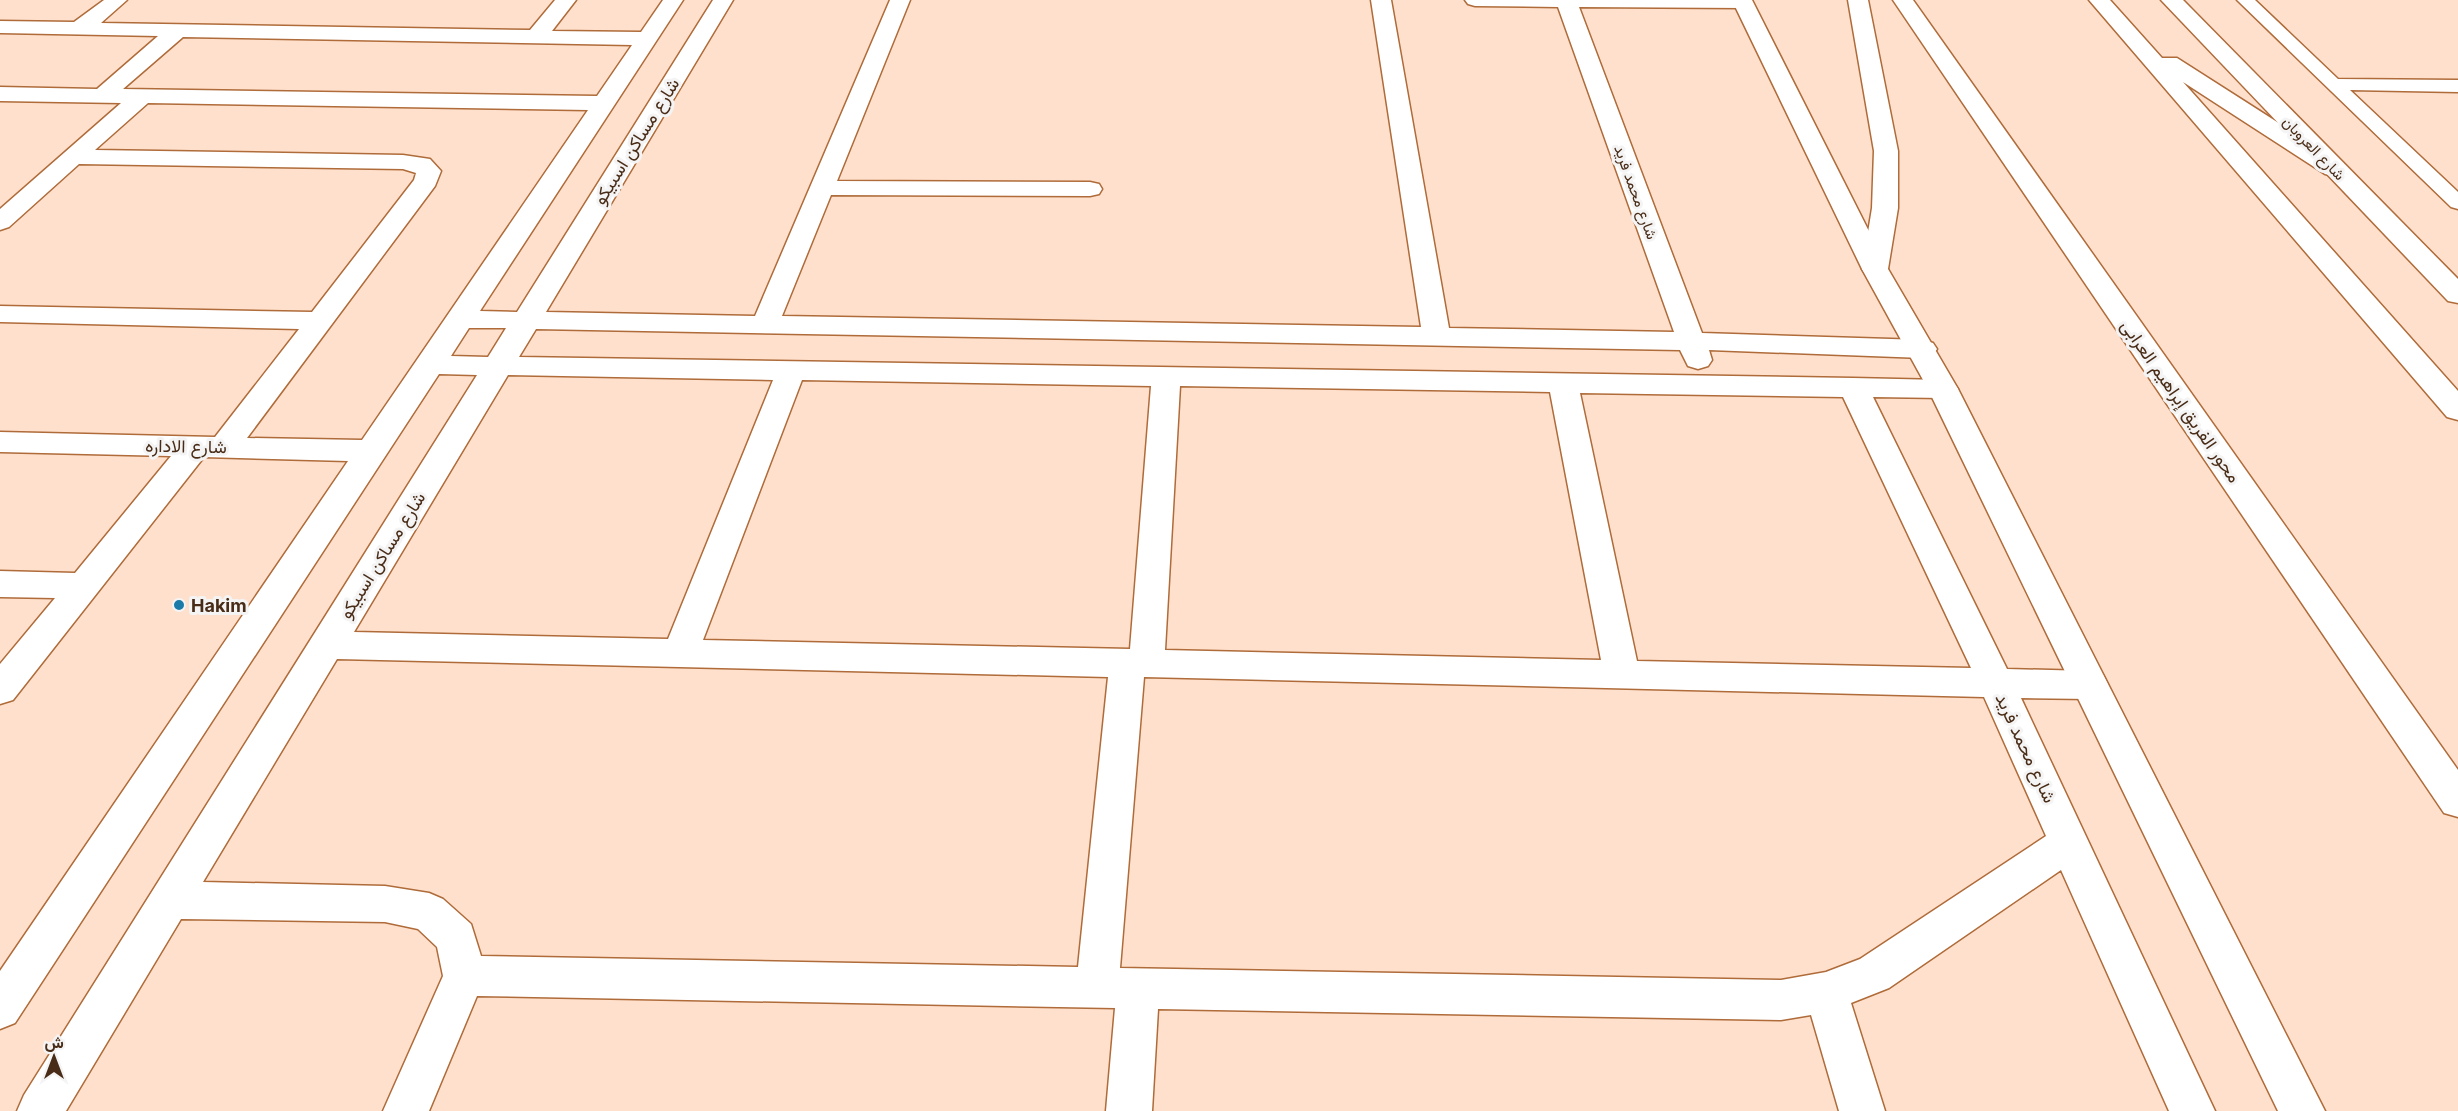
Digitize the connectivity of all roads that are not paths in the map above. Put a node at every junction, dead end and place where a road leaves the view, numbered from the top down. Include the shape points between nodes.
1 (117, 0) edge
2 (566, 0) edge
3 (673, 0) edge
4 (723, 0) edge
5 (900, 0) edge
6 (1382, 0) edge
7 (1475, 0) edge
8 (1566, 0) edge
9 (1858, 0) edge
10 (1903, 0) edge
11 (2099, 0) edge
12 (2171, 0) edge
13 (2245, 0) edge
14 (1743, 1) edge
15 (0, 27) edge
16 (80, 28) junction
17 (178, 30) junction
18 (536, 37) junction
19 (647, 39) junction
20 (2137, 42) junction
21 (2333, 84) junction
22 (2458, 86) edge
23 (102, 96) junction
24 (142, 96) junction
25 (5, 98) edge
26 (604, 103) junction
27 (73, 157) junction
28 (2334, 169) junction
29 (822, 188) junction
30 (1090, 189) dead end
31 (2458, 202) edge
32 (0, 222) edge
33 (1875, 269) junction
34 (2458, 295) edge
35 (0, 314) edge
36 (460, 319) junction
37 (526, 320) junction
38 (320, 321) junction
39 (765, 324) junction
40 (1436, 336) junction
41 (1690, 341) junction
42 (1923, 349) junction
43 (429, 365) junction
44 (498, 366) junction
45 (791, 371) junction
46 (1166, 376) junction
47 (1563, 382) junction
48 (1708, 384) junction
49 (1852, 387) junction
50 (1943, 389) junction
51 (2458, 410) edge
52 (0, 442) edge
53 (210, 447) junction
54 (372, 451) junction
55 (0, 584) edge
56 (83, 586) junction
57 (326, 645) junction
58 (680, 654) junction
59 (1137, 663) junction
60 (1622, 674) junction
61 (1996, 683) junction
62 (2090, 685) junction
63 (0, 690) edge
64 (2458, 801) edge
65 (2069, 843) junction
66 (170, 900) junction
67 (464, 976) junction
68 (1117, 989) junction
69 (1826, 992) junction
70 (0, 1008) edge
71 (40, 1111) edge
72 (406, 1111) edge
73 (1129, 1111) edge
74 (1862, 1111) edge
75 (2192, 1111) edge
76 (2302, 1111) edge

1 - 16 street
2 - 18 street
3 - 19 street
4 - 37 street, شارع مساكن اسبيكو
5 - 29 street
6 - 40 street
7 - 8 street
8 - 14 street
8 - 41 street, شارع محمد فريد
9 - 33 street via 1886,151 1885,208
10 - 64 street, محور الفريق إبراهيم العرابى
11 - 20 street
12 - 28 street, شارع العروبان
13 - 21 lane
14 - 33 street
15 - 16 street
16 - 17 street
17 - 18 street
17 - 23 street
18 - 19 street
19 - 26 street
20 - 28 street
20 - 51 street
21 - 22 lane
21 - 31 lane
23 - 24 street
23 - 25 street
24 - 26 street
24 - 27 street
26 - 36 street
27 - 32 street
27 - 38 street via 421,164 429,171 426,181
28 - 34 street, شارع العروبان
29 - 30 street
29 - 39 street
33 - 42 street
35 - 38 street
36 - 37 street
36 - 43 street
37 - 39 street
37 - 44 street, شارع مساكن اسبيكو
38 - 53 street
39 - 40 street
40 - 41 street
41 - 42 street
41 - 48 street, شارع محمد فريد
42 - 50 street
43 - 44 street
43 - 54 street
44 - 45 street
44 - 57 street, شارع مساكن اسبيكو
45 - 46 street
45 - 58 street
46 - 47 street
46 - 59 street
47 - 48 street
47 - 60 street
48 - 49 street
49 - 50 street
49 - 61 street, شارع محمد فريد
50 - 62 street
52 - 53 street, شارع الاداره
53 - 54 street, شارع الاداره
53 - 56 street
54 - 70 street
55 - 56 street
56 - 63 street
57 - 58 street
57 - 66 street, شارع مساكن اسبيكو
58 - 59 street
59 - 60 street
59 - 68 street
60 - 61 street
61 - 62 street
61 - 65 street, شارع محمد فريد
62 - 76 street
65 - 69 street via 1874,974
65 - 75 street, شارع محمد فريد
66 - 67 street via 386,904 429,912 456,938
66 - 71 street, شارع مساكن اسبيكو
67 - 68 street
67 - 72 street
68 - 69 street via 1733,1000 1781,1000
68 - 73 street
69 - 74 street

